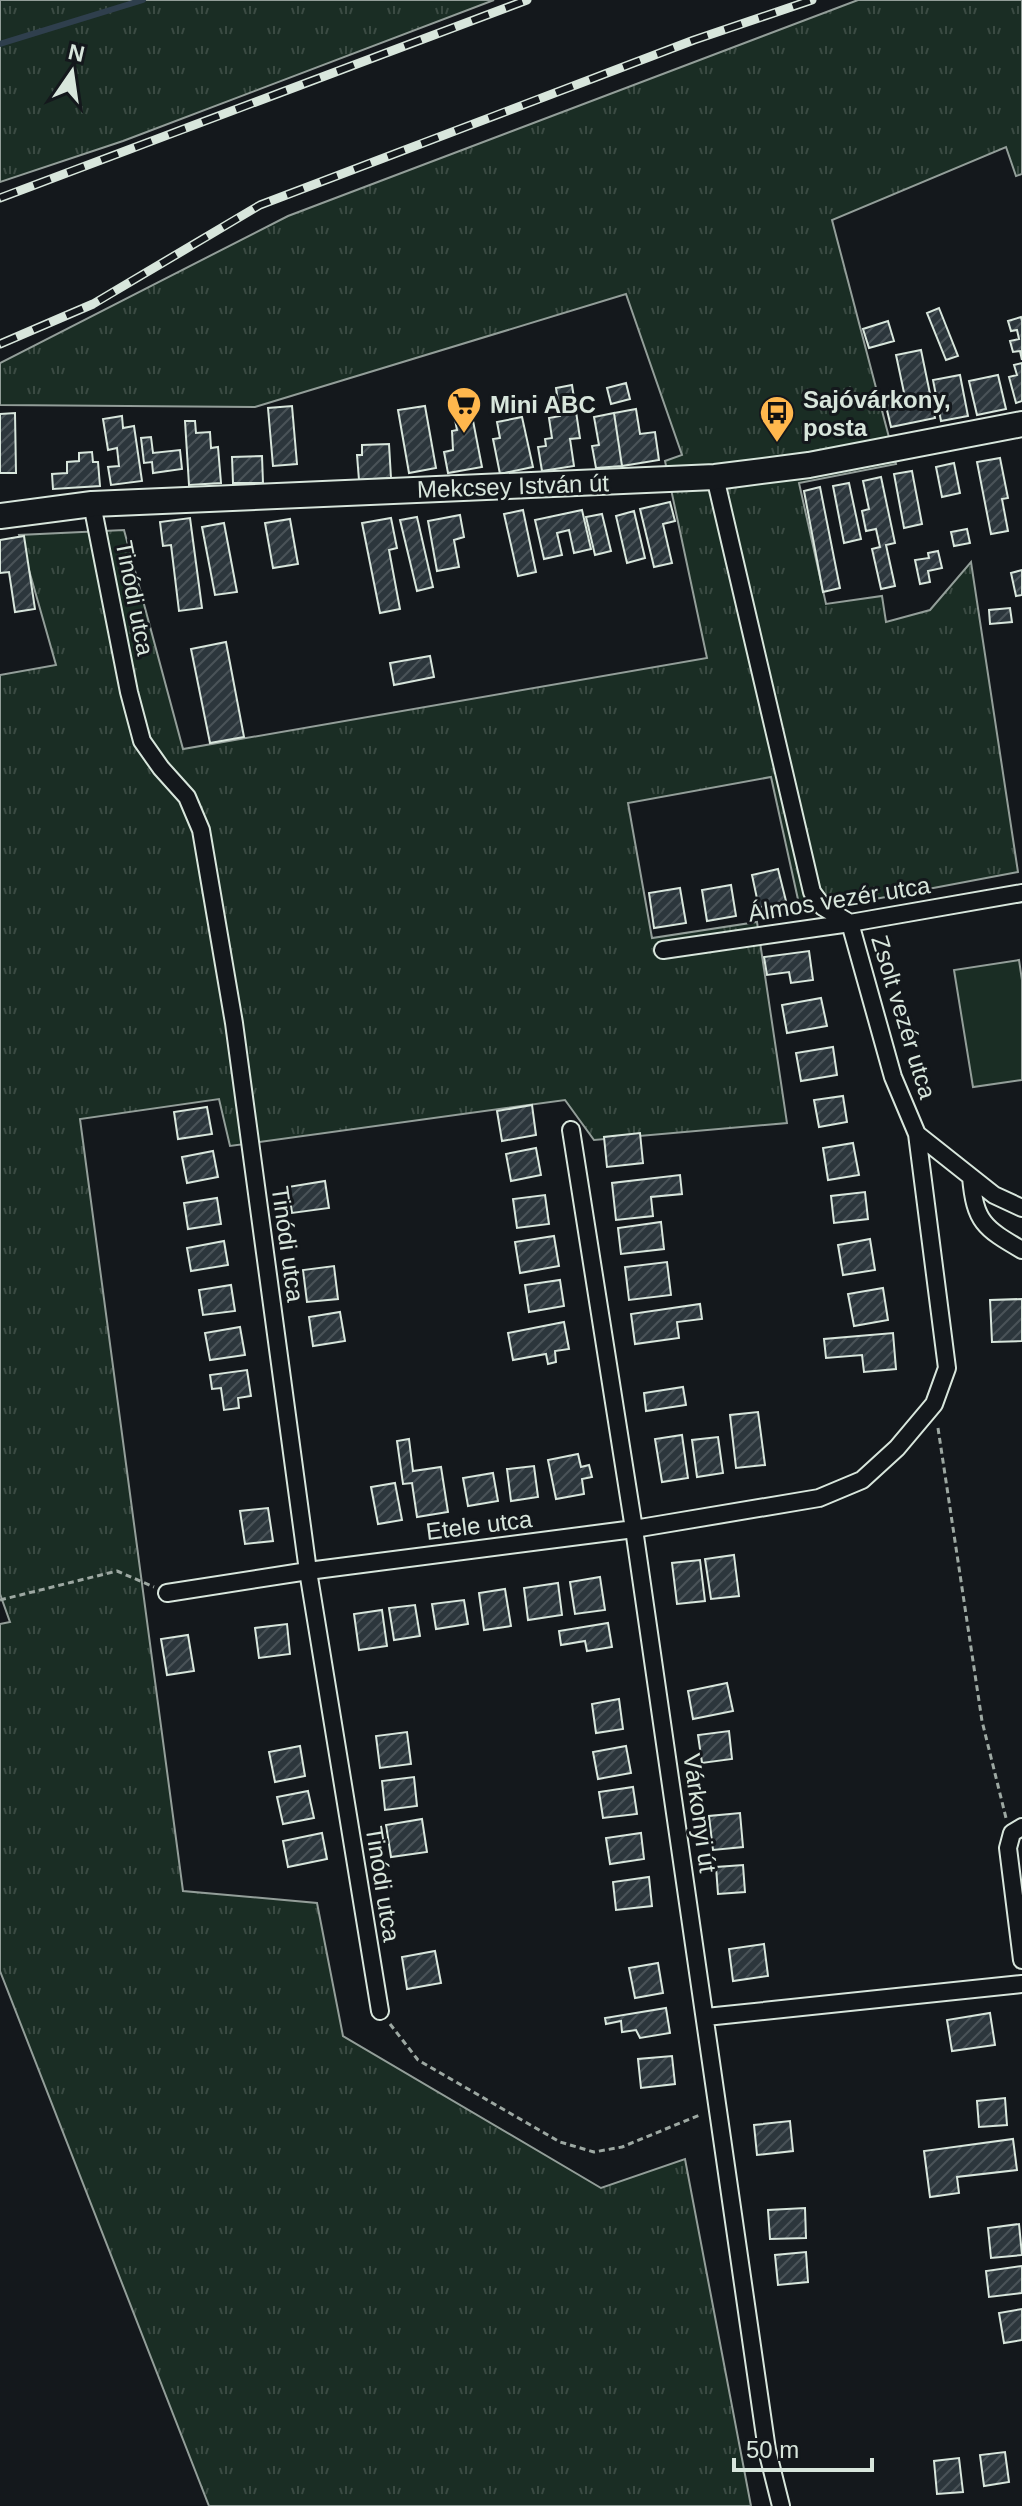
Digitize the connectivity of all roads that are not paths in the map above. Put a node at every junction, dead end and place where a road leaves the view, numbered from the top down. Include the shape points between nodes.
1 (1022, 424) edge
2 (715, 477) junction
3 (92, 504) junction
4 (0, 516) edge
5 (1022, 893) edge
6 (850, 923) junction
7 (663, 950) dead end
8 (571, 1130) dead end
9 (917, 1134) junction
10 (971, 1177) junction
11 (1022, 1208) edge
12 (1022, 1250) edge
13 (934, 1404) joint
14 (634, 1529) junction
15 (308, 1571) junction
16 (167, 1593) road end
17 (1016, 1828) edge
18 (1022, 1960) edge
19 (1022, 1984) edge
20 (380, 2011) road end
21 (706, 2017) junction
22 (780, 2504) edge

1 - 2 street, Mekcsey István út via 809,465
2 - 3 street, Mekcsey István út
2 - 6 street, Zsolt vezér utca via 812,892 823,907
3 - 4 street, Mekcsey István út
3 - 15 street, Tinódi utca via 142,741 187,797 201,830 234,1023
5 - 6 street, Álmos vezér utca
6 - 7 street, Álmos vezér utca
6 - 9 street, Zsolt vezér utca via 893,1077
8 - 14 street, Várkonyi út
9 - 10 street
9 - 13 street, Zsolt vezér utca via 947,1368
10 - 11 street
10 - 12 street via 980,1219
13 - 14 street, Etele utca via 862,1480 819,1498
14 - 15 street, Etele utca
14 - 21 street, Várkonyi út
15 - 16 street, Etele utca
15 - 20 street, Tinódi utca
17 - 18 street via 1008,1848
19 - 21 street
21 - 22 street, Várkonyi út via 767,2450

